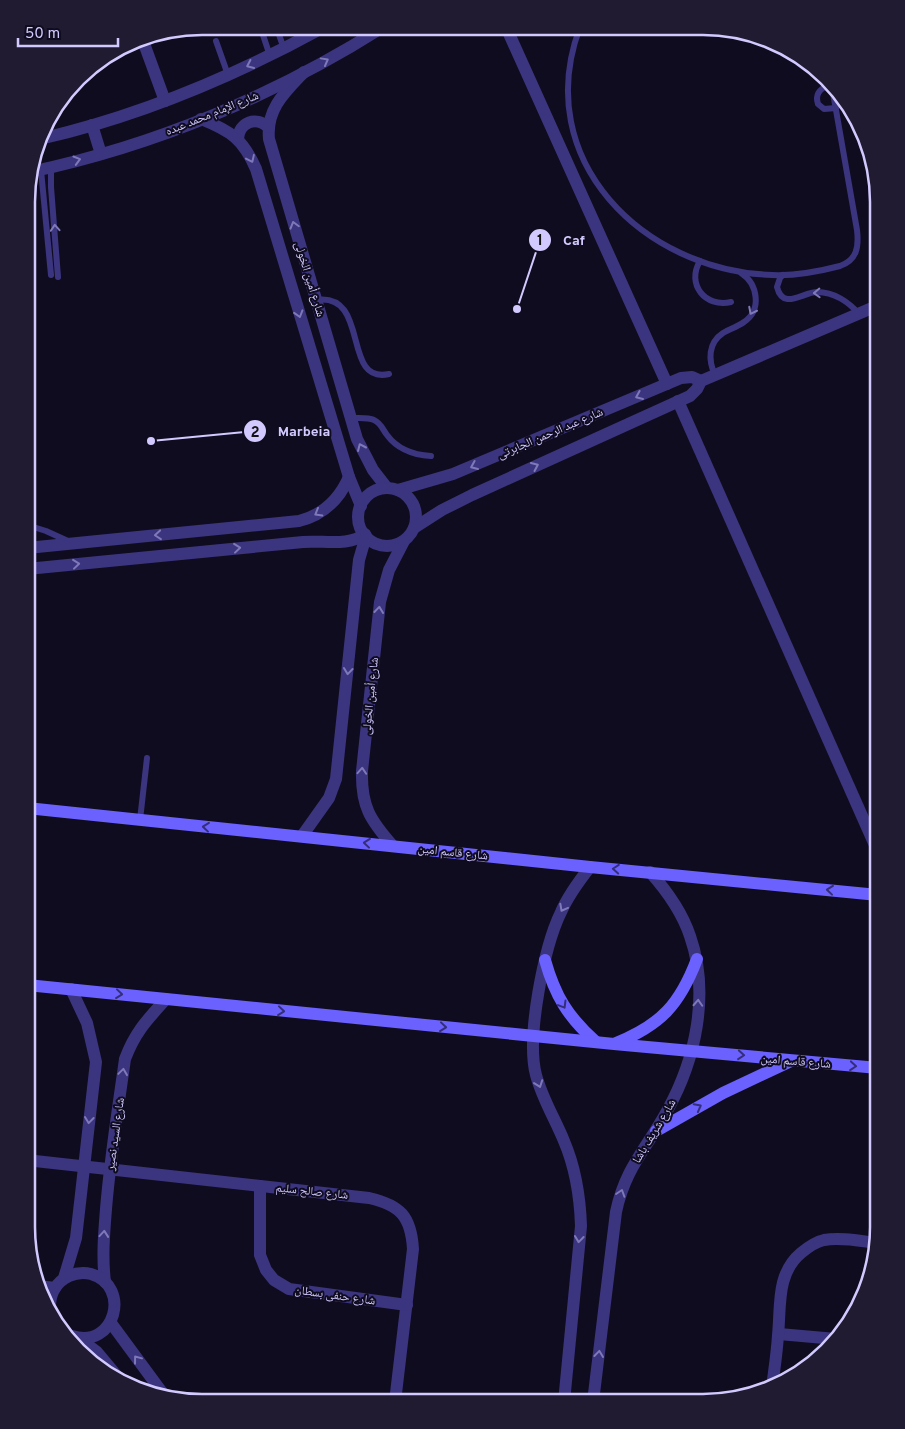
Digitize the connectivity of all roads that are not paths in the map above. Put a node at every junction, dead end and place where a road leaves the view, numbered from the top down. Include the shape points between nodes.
1 (263, 35) edge
2 (279, 35) edge
3 (309, 35) edge
4 (369, 35) edge
5 (510, 35) edge
6 (578, 35) edge
7 (216, 41) dead end
8 (145, 45) edge
9 (284, 49) junction
10 (270, 56) junction
11 (304, 72) junction
12 (228, 75) junction
13 (824, 87) edge
14 (834, 99) edge
15 (165, 101) junction
16 (836, 108) junction
17 (201, 119) junction
18 (92, 125) junction
19 (268, 127) junction
20 (49, 137) edge
21 (238, 139) junction
22 (101, 154) junction
23 (40, 170) edge
24 (700, 261) junction
25 (738, 271) junction
26 (783, 275) junction
27 (316, 300) junction
28 (731, 302) dead end
29 (870, 309) edge
30 (859, 314) junction
31 (389, 374) dead end
32 (716, 375) junction
33 (701, 381) junction
34 (667, 384) junction
35 (678, 401) junction
36 (351, 418) junction
37 (432, 456) dead end
38 (349, 477) junction
39 (392, 489) junction
40 (361, 506) junction
41 (35, 528) edge
42 (414, 528) junction
43 (365, 535) junction
44 (404, 541) junction
45 (72, 544) junction
46 (35, 547) edge
47 (35, 567) edge
48 (147, 758) dead end
49 (35, 809) edge
50 (140, 820) junction
51 (870, 834) edge
52 (302, 836) junction
53 (393, 846) junction
54 (590, 867) junction
55 (650, 872) junction
56 (870, 894) edge
57 (697, 959) junction
58 (545, 960) junction
59 (35, 986) edge
60 (71, 989) junction
61 (166, 999) junction
62 (533, 1036) junction
63 (596, 1042) junction
64 (614, 1044) junction
65 (692, 1051) junction
66 (793, 1060) junction
67 (870, 1067) edge
68 (656, 1131) junction
69 (35, 1161) edge
70 (83, 1166) junction
71 (110, 1168) junction
72 (260, 1186) junction
73 (869, 1242) edge
74 (64, 1278) junction
75 (105, 1282) junction
76 (47, 1287) edge
77 (55, 1288) junction
78 (51, 1297) edge
79 (407, 1305) junction
80 (110, 1323) junction
81 (779, 1334) junction
82 (76, 1337) edge
83 (828, 1338) edge
84 (79, 1339) edge
85 (107, 1364) edge
86 (773, 1378) edge
87 (159, 1388) edge
88 (396, 1394) edge
89 (565, 1394) edge
90 (594, 1394) edge

1 - 10 lane
2 - 9 lane
3 - 9 street
11 -> 4 street, شارع الإمام محمد عبده
5 - 34 street
6 - 24 lane via 570,64 568,96 574,134 588,171 606,197 628,219 668,246
7 - 12 lane
8 - 15 street
9 - 10 street
10 -> 12 street
11 - 17 street, شارع الإمام محمد عبده
11 - 19 street, شارع أمين الخولى via 277,102
12 - 15 street
13 - 16 lane via 818,92 818,104 824,109
14 - 16 lane
15 - 18 street
16 - 26 lane via 857,230 857,250 840,266
17 - 21 street, شارع أمين الخولى via 225,129
17 - 22 street, شارع الإمام محمد عبده
18 - 20 street
18 - 22 street
19 - 21 street via 256,121 246,123
27 -> 19 street, شارع أمين الخولى via 270,145
21 -> 38 street, شارع أمين الخولى via 256,169
23 -> 22 street, شارع الإمام محمد عبده
23 -> 23 lane via 54,276 51,187
24 - 25 lane
24 - 28 lane via 695,277 700,293 714,302
25 - 26 lane
25 -> 32 lane via 752,283 756,302 748,318 715,341 710,359
30 -> 26 lane via 843,300 823,292 784,298 777,287
27 - 31 lane via 327,299 342,306 366,367 374,373
27 - 36 street, شارع أمين الخولى
29 - 30 street, شارع عبد الرحمن الجابرتى
30 - 32 street, شارع عبد الرحمن الجابرتى
32 - 33 street, شارع عبد الرحمن الجابرتى
33 - 34 street, شارع عبد الرحمن الجابرتى via 687,377
33 - 35 street, شارع عبد الرحمن الجابرتى via 694,393
34 -> 39 street, شارع عبد الرحمن الجابرتى via 453,474
42 -> 35 street, شارع عبد الرحمن الجابرتى via 472,495
35 - 51 street
36 - 37 lane via 374,420 400,447 415,454
39 -> 36 street, شارع أمين الخولى via 367,460
38 - 40 street, شارع أمين الخولى
38 -> 45 street via 330,506 299,521
39 - 40 street via 371,493
39 - 42 street via 404,493 412,503 416,515
40 - 43 street via 359,523
41 - 45 lane
42 - 44 street
43 - 44 street via 384,546
47 -> 43 street via 303,542 347,542
43 -> 52 street, شارع أمين الخولى via 359,560 336,779 326,803
53 -> 44 street, شارع أمين الخولى via 367,810 362,776 380,602 389,570
45 - 46 street
48 - 50 lane
49 - 50 main road, شارع قاسم امين
52 -> 50 main road, شارع قاسم امين
53 -> 52 main road, شارع قاسم امين
53 - 54 main road, شارع قاسم امين
55 -> 54 main road, شارع قاسم امين
54 -> 58 street via 561,910
56 -> 55 main road, شارع قاسم امين
55 - 57 street, شارع شريف باشا via 680,912
57 - 64 main road via 675,1003 637,1035
65 -> 57 street, شارع شريف باشا via 697,1022
58 - 62 street
58 -> 63 main road via 563,1006
59 - 60 main road, شارع قاسم امين
60 -> 61 main road, شارع قاسم امين
60 -> 70 street via 88,1023 96,1062
61 -> 62 main road, شارع قاسم امين
71 -> 61 street, شارع السيد نصير via 125,1059 140,1027
62 - 63 main road, شارع قاسم امين
62 -> 89 street via 536,1074 567,1149 580,1198 581,1226
63 - 64 main road, شارع قاسم امين
64 - 65 main road, شارع قاسم امين
65 -> 66 main road, شارع قاسم امين
65 - 68 street, شارع شريف باشا via 677,1092
66 -> 67 main road, شارع قاسم امين
68 -> 66 main road via 723,1093
90 -> 68 street, شارع شريف باشا via 620,1193 637,1158
69 - 70 street, شارع صالح سليم
70 - 71 street, شارع صالح سليم
70 - 74 street via 76,1238
71 - 72 street, شارع صالح سليم
75 -> 71 street, شارع السيد نصير via 103,1248
72 - 79 street, شارع حنفى بسطان via 260,1255 274,1280 289,1288
72 - 79 street, شارع صالح سليم via 369,1198 394,1206 405,1217 412,1234
73 - 81 street via 822,1240 792,1260 779,1303
74 - 75 street via 85,1273
74 - 77 street
75 - 80 street via 115,1302
76 - 77 street
77 - 78 street
79 - 88 street, شارع صالح سليم
80 - 82 street via 97,1335
87 -> 80 street
81 - 83 street
81 - 86 street
84 - 85 street

